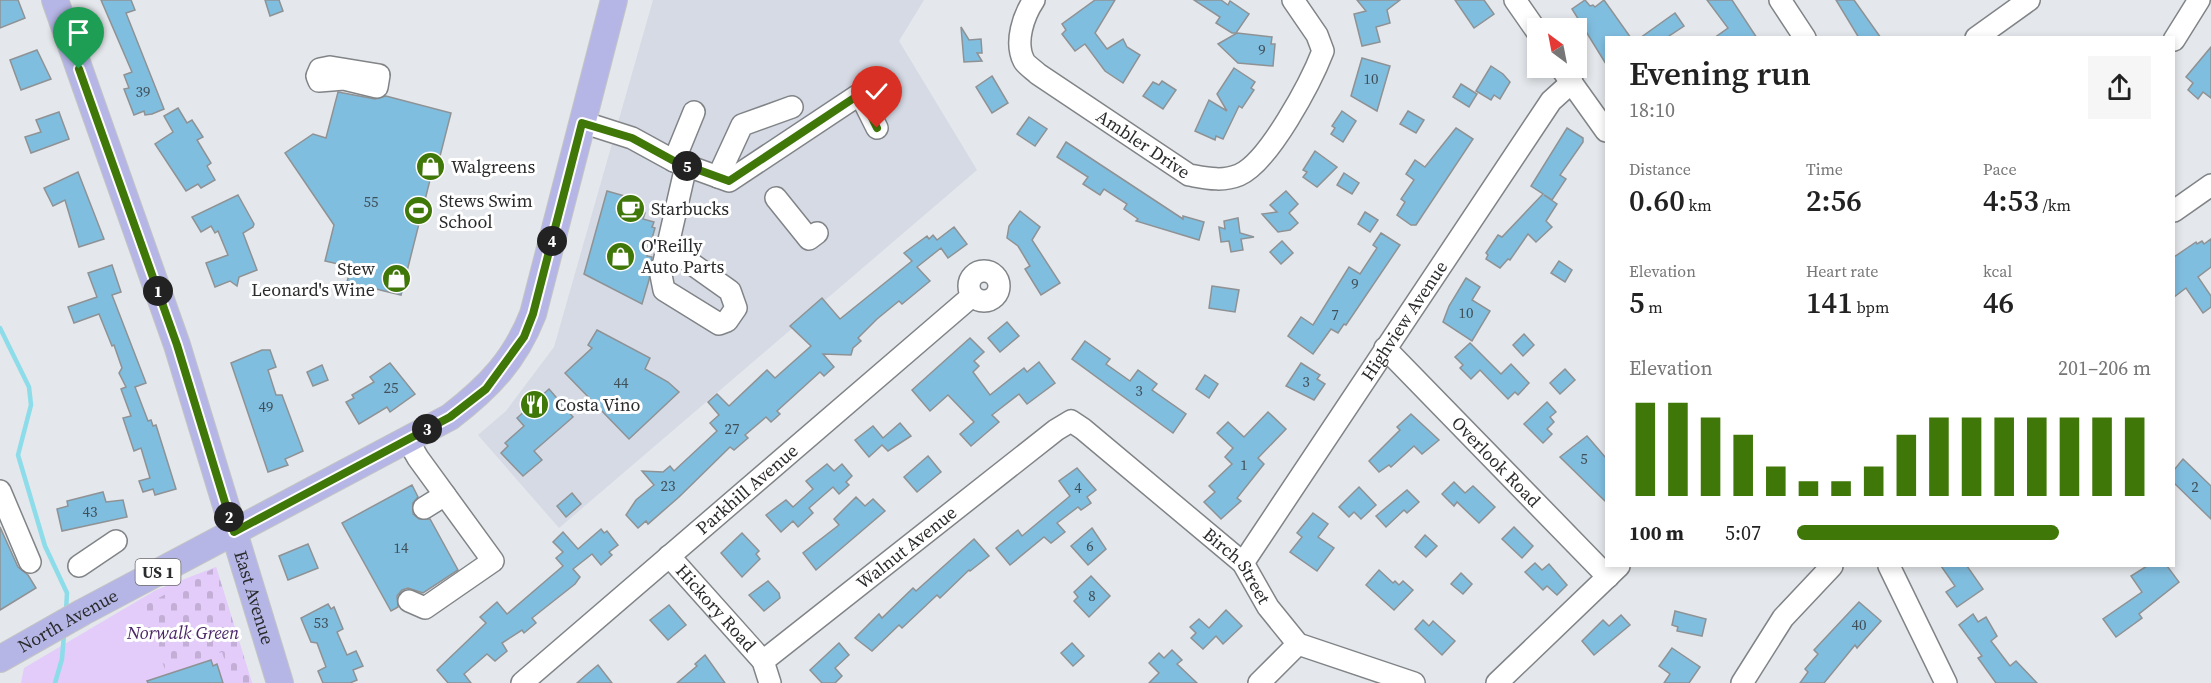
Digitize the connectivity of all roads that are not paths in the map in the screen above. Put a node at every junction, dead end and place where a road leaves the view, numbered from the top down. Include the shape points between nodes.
1 (55, 0) edge
2 (614, 0) edge
3 (1034, 0) edge
4 (1293, 0) edge
5 (1515, 0) edge
6 (1780, 0) edge
7 (2029, 0) edge
8 (2199, 0) edge
9 (1528, 18) edge
10 (1804, 36) edge
11 (1979, 36) edge
12 (2175, 38) edge
13 (1564, 78) edge
14 (1568, 78) edge
15 (792, 107) dead end
16 (694, 112) dead end
17 (582, 123) junction
18 (877, 128) dead end
19 (1605, 130) edge
20 (680, 164) junction
21 (718, 177) junction
22 (2211, 185) edge
23 (776, 198) dead end
24 (2175, 208) edge
25 (817, 233) dead end
26 (668, 247) dead end
27 (972, 296) dead end
28 (1384, 348) junction
29 (1071, 421) joint
30 (407, 439) junction
31 (0, 491) edge
32 (445, 495) junction
33 (424, 508) dead end
34 (234, 532) junction
35 (116, 542) dead end
36 (669, 556) junction
37 (30, 562) dead end
38 (1243, 563) junction
39 (1605, 563) edge
40 (79, 566) dead end
41 (1831, 567) edge
42 (1889, 567) edge
43 (1613, 571) edge
44 (417, 605) dead end
45 (1298, 644) junction
46 (2, 653) edge
47 (763, 661) junction
48 (280, 683) edge
49 (522, 683) edge
50 (770, 683) edge
51 (1259, 683) edge
52 (1414, 683) edge
53 (1497, 683) edge
54 (1742, 683) edge
55 (1946, 683) edge

1 - 34 main road, East Avenue via 177,345
2 - 17 main road, US 1
3 - 4 street, Ambler Drive via 1024,15 1023,60 1038,74 1189,174 1214,180 1239,175 1260,158 1308,88 1323,51
5 - 9 street
6 - 10 street
7 - 11 street
8 - 12 street
13 - 28 street, Highview Avenue
14 - 19 street
15 - 21 street via 742,125
16 - 20 street
17 - 20 street via 632,138
17 - 30 main road, US 1 via 524,337 486,389 450,417
18 - 21 street via 860,94 729,181
20 - 21 street
20 - 26 street
22 - 24 street
23 - 25 street via 809,239
27 - 36 street, Parkhill Avenue
28 - 38 street, Highview Avenue
28 - 39 street, Overlook Road
29 - 38 street, Birch Street
29 - 47 street, Walnut Avenue
30 - 32 street
30 - 34 main road, US 1
31 - 37 street
32 - 33 street
32 - 44 street via 493,561
34 - 46 main road, North Avenue / US 1 via 38,639
34 - 48 main road, East Avenue
35 - 40 street
36 - 47 street, Hickory Road
36 - 49 street, Parkhill Avenue
38 - 45 street, Birch Street via 1268,607
41 - 54 street via 1783,618
42 - 55 street
43 - 53 street
45 - 51 street
45 - 52 street
47 - 50 street

